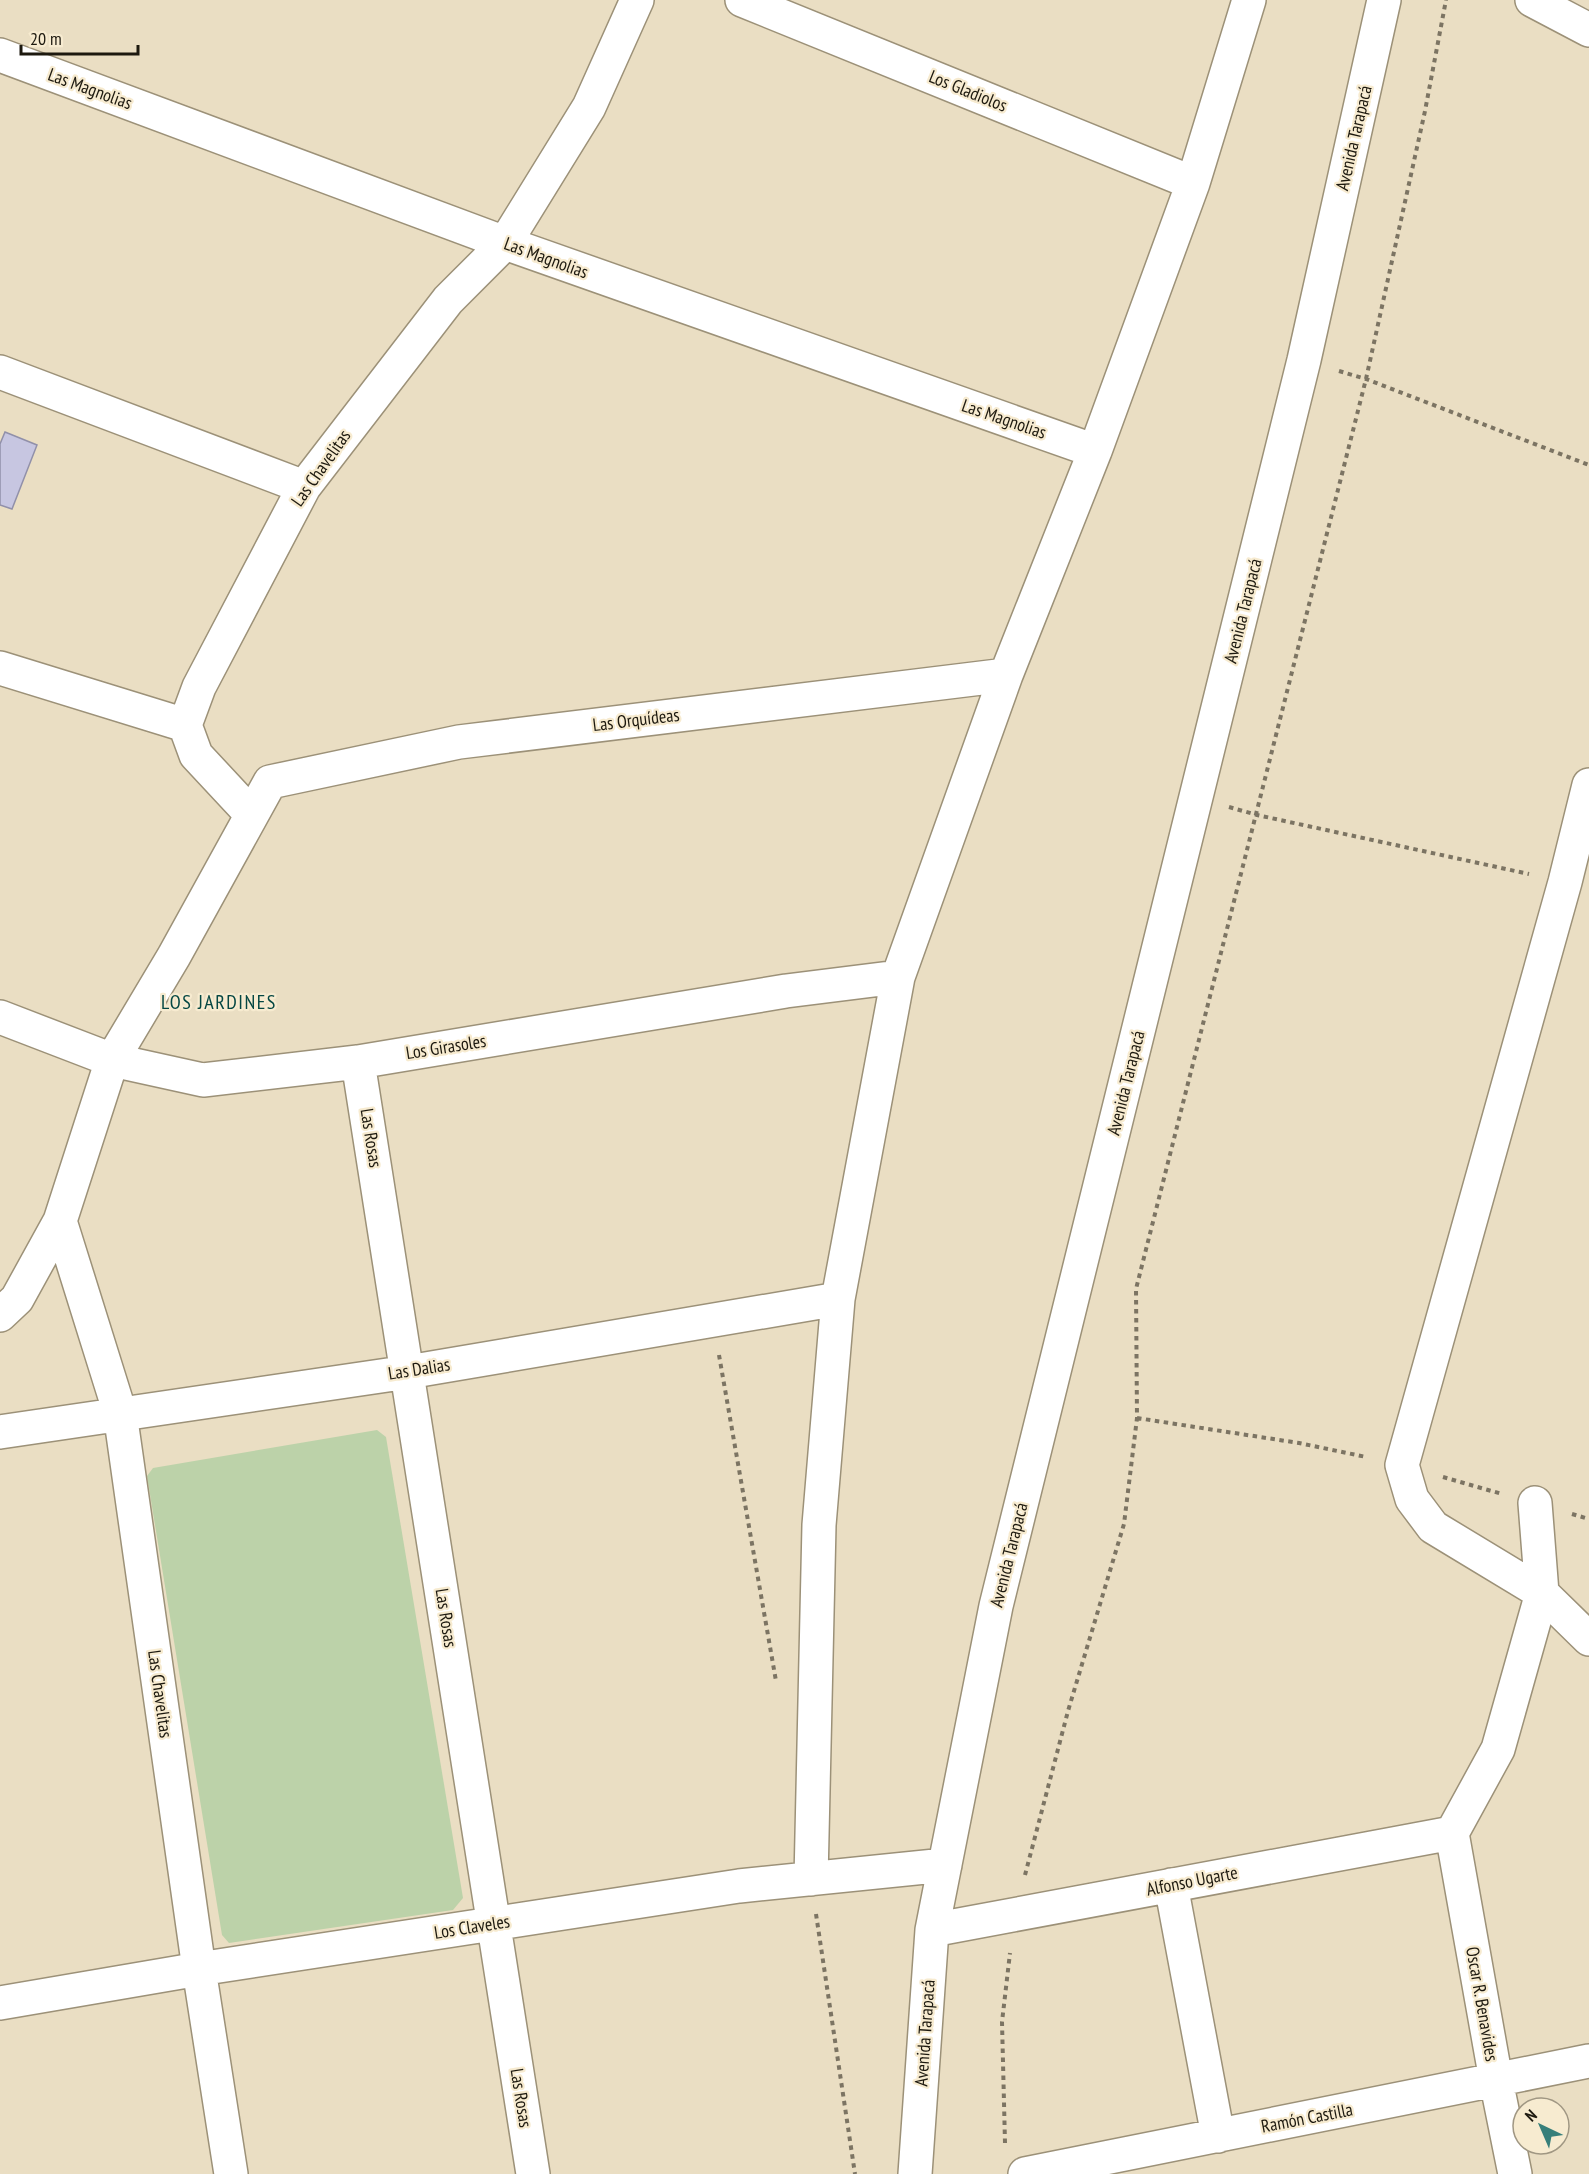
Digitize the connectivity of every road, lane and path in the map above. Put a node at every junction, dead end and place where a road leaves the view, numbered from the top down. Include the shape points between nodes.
1 (638, 0) edge
2 (742, 0) edge
3 (1249, 0) edge
4 (1384, 0) edge
5 (1446, 0) edge
6 (1532, 0) edge
7 (1589, 30) edge
8 (0, 55) edge
9 (1193, 183) junction
10 (505, 243) junction
11 (1304, 360) junction
12 (0, 372) edge
13 (1366, 379) junction
14 (1095, 452) junction
15 (1589, 465) edge
16 (304, 487) junction
17 (0, 668) edge
18 (1006, 675) junction
19 (185, 724) junction
20 (1589, 784) edge
21 (1197, 797) junction
22 (251, 814) junction
23 (1257, 815) junction
24 (1565, 882) junction
25 (898, 978) junction
26 (0, 1017) edge
27 (112, 1060) junction
28 (358, 1062) junction
29 (60, 1221) junction
30 (838, 1299) junction
31 (0, 1315) edge
32 (408, 1372) junction
33 (120, 1413) junction
34 (0, 1432) edge
35 (1535, 1503) dead end
36 (1542, 1593) junction
37 (1589, 1640) edge
38 (1452, 1833) junction
39 (945, 1865) junction
40 (811, 1879) junction
41 (1171, 1885) junction
42 (1015, 1915) junction
43 (494, 1924) junction
44 (932, 1930) junction
45 (199, 1969) junction
46 (0, 2003) edge
47 (1589, 2061) edge
48 (1496, 2080) junction
49 (1218, 2136) junction
50 (1015, 2162) edge
51 (231, 2174) edge
52 (533, 2174) edge
53 (915, 2174) edge
54 (1515, 2174) edge

1 - 10 street, Las Chavelitas via 589,107
2 - 9 street, Los Gladiolos
3 - 9 street
4 - 11 street, Avenida Tarapacá
5 - 13 path
6 - 7 street
8 - 10 street, Las Magnolias
9 - 14 street
10 - 14 street, Las Magnolias
10 - 16 street, Las Chavelitas via 448,300
11 - 13 path
11 - 21 street, Avenida Tarapacá
12 - 16 street
13 - 15 path
13 - 23 path
14 - 18 street
16 - 19 street, Las Chavelitas via 199,687
17 - 19 street
18 - 22 street, Las Orquídeas via 459,742 270,782
18 - 25 street
19 - 22 street via 196,755
20 - 24 street
21 - 23 path
21 - 39 street, Avenida Tarapacá via 996,1606
22 - 27 street
23 - 24 path
23 - 42 path via 1136,1289 1137,1418 1124,1524 1068,1711
24 - 36 street via 1402,1465 1412,1500 1433,1527
25 - 28 street, Los Girasoles via 775,993
25 - 30 street
26 - 27 street, Los Girasoles
27 - 28 street, Los Girasoles via 203,1080
27 - 29 street
28 - 32 street, Las Rosas
29 - 31 street via 17,1299
29 - 33 street, Las Chavelitas
30 - 32 street, Las Dalias
30 - 40 street via 819,1525
32 - 33 street, Las Dalias
32 - 43 street, Las Rosas
33 - 34 street, Las Dalias
33 - 45 street, Las Chavelitas
35 - 36 street
36 - 37 street
36 - 38 street via 1498,1749
38 - 41 street, Alfonso Ugarte
38 - 48 street, Oscar R. Benavides
39 - 40 street, Los Claveles
39 - 44 street, Avenida Tarapacá
40 - 43 street, Los Claveles via 739,1886
41 - 42 street, Alfonso Ugarte
41 - 49 street
42 - 44 street, Alfonso Ugarte
42 - 50 path via 1002,2022
43 - 45 street, Los Claveles
43 - 52 street, Las Rosas
44 - 53 street, Avenida Tarapacá
45 - 46 street, Los Claveles
45 - 51 street, Las Chavelitas
47 - 48 street, Ramón Castilla
48 - 49 street, Ramón Castilla
48 - 54 street, Oscar R. Benavides
49 - 50 street, Ramón Castilla

